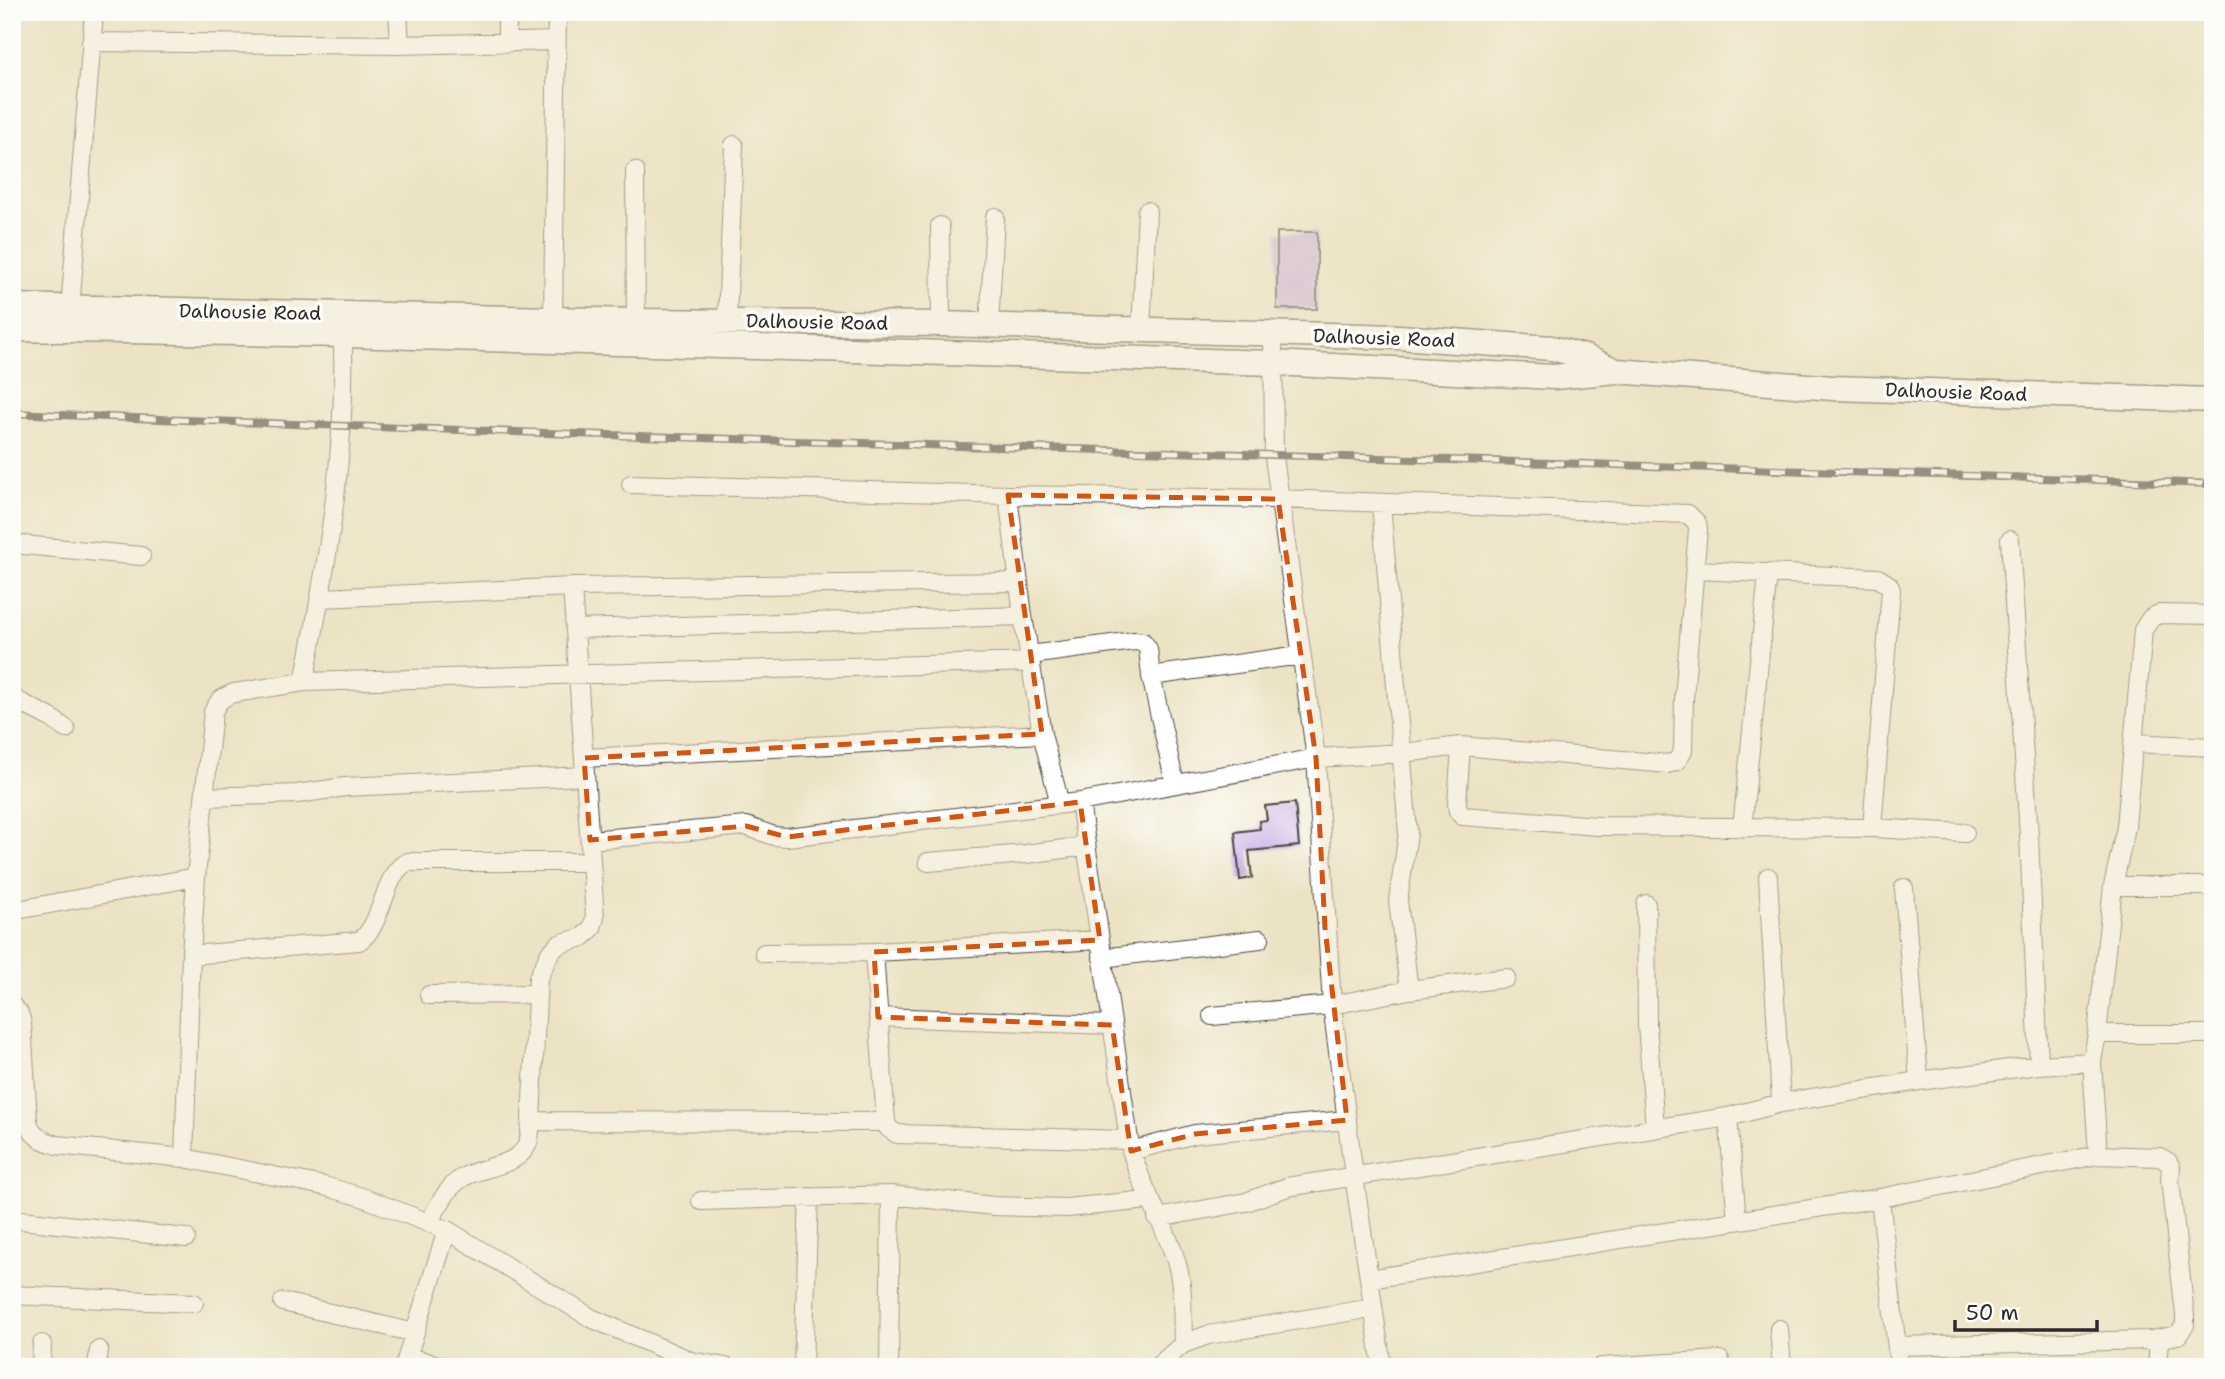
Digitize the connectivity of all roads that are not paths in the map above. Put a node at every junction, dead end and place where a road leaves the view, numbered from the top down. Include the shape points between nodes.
1 (94, 12) edge
2 (398, 12) edge
3 (507, 12) edge
4 (557, 12) edge
5 (556, 41) junction
6 (91, 42) junction
7 (507, 43) junction
8 (400, 46) junction
9 (734, 145) dead end
10 (635, 171) dead end
11 (1147, 211) dead end
12 (995, 216) dead end
13 (940, 226) dead end
14 (12, 306) edge
15 (70, 309) junction
16 (554, 318) junction
17 (636, 320) junction
18 (727, 321) junction
19 (342, 324) junction
20 (941, 324) junction
21 (989, 327) junction
22 (12, 329) edge
23 (1141, 330) junction
24 (1273, 335) junction
25 (636, 345) junction
26 (1273, 363) junction
27 (1617, 371) junction
28 (2213, 400) edge
29 (631, 484) dead end
30 (1008, 495) junction
31 (1278, 499) junction
32 (1381, 503) junction
33 (2010, 540) dead end
34 (12, 544) edge
35 (141, 556) dead end
36 (1695, 570) junction
37 (1768, 574) junction
38 (1019, 582) junction
39 (572, 587) junction
40 (321, 598) junction
41 (2213, 615) edge
42 (1023, 616) junction
43 (575, 629) junction
44 (1300, 655) junction
45 (1030, 659) junction
46 (578, 674) junction
47 (1152, 676) junction
48 (304, 682) junction
49 (12, 698) edge
50 (66, 729) dead end
51 (1042, 734) junction
52 (2134, 743) junction
53 (1461, 746) junction
54 (2213, 747) edge
55 (1403, 753) junction
56 (1315, 758) junction
57 (584, 767) junction
58 (1175, 784) junction
59 (205, 797) junction
60 (1080, 802) junction
61 (1060, 804) junction
62 (1742, 828) junction
63 (1872, 828) junction
64 (1965, 833) dead end
65 (590, 840) junction
66 (1086, 846) junction
67 (592, 862) junction
68 (928, 862) dead end
69 (196, 877) junction
70 (1768, 877) dead end
71 (2113, 886) junction
72 (2213, 886) edge
73 (1904, 888) dead end
74 (1646, 904) dead end
75 (12, 911) edge
76 (1260, 939) dead end
77 (1101, 949) junction
78 (874, 952) junction
79 (764, 953) dead end
80 (191, 955) junction
81 (1506, 978) dead end
82 (1409, 990) junction
83 (537, 994) junction
84 (429, 995) dead end
85 (1332, 1005) junction
86 (12, 1006) edge
87 (1212, 1016) dead end
88 (878, 1017) junction
89 (1112, 1025) junction
90 (2097, 1034) junction
91 (2213, 1034) edge
92 (2092, 1062) junction
93 (2039, 1065) junction
94 (1919, 1081) junction
95 (1781, 1103) junction
96 (1728, 1117) junction
97 (1347, 1120) junction
98 (531, 1121) junction
99 (20, 1122) edge
100 (886, 1122) junction
101 (1655, 1128) junction
102 (1130, 1145) junction
103 (2098, 1155) junction
104 (184, 1158) junction
105 (1354, 1176) junction
106 (891, 1195) junction
107 (809, 1197) junction
108 (1880, 1198) junction
109 (1149, 1200) junction
110 (701, 1201) dead end
111 (1157, 1218) junction
112 (12, 1219) edge
113 (1737, 1220) junction
114 (429, 1222) junction
115 (447, 1230) junction
116 (186, 1238) dead end
117 (1369, 1279) junction
118 (12, 1295) edge
119 (283, 1302) dead end
120 (194, 1303) dead end
121 (1373, 1308) junction
122 (1779, 1329) dead end
123 (415, 1334) junction
124 (2159, 1339) junction
125 (42, 1344) dead end
126 (1182, 1345) junction
127 (1897, 1346) junction
128 (1720, 1360) dead end
129 (406, 1362) edge
130 (1636, 1365) edge
131 (719, 1366) edge
132 (41, 1367) edge
133 (445, 1367) edge
134 (726, 1367) edge
135 (803, 1367) edge
136 (889, 1367) edge
137 (1157, 1367) edge
138 (1382, 1367) edge
139 (1601, 1367) edge
140 (1782, 1367) edge
141 (1899, 1367) edge
142 (2157, 1367) edge

1 - 6 street
2 - 8 street
3 - 7 street
4 - 5 street
5 - 7 street
5 - 16 street
6 - 8 street
6 - 15 street
7 - 8 street
9 - 18 street
10 - 17 street
11 - 23 street
12 - 21 street
13 - 20 street
14 - 15 street, Dalhousie Road
15 - 19 street, Dalhousie Road
16 - 17 street, Dalhousie Road
16 - 19 street, Dalhousie Road
17 - 18 street, Dalhousie Road
17 - 25 street
18 - 20 street, Dalhousie Road
19 - 22 street, Dalhousie Road
19 - 25 street, Dalhousie Road
19 - 40 street via 342,427
20 - 21 street, Dalhousie Road
21 - 23 street, Dalhousie Road
23 - 24 street, Dalhousie Road
24 - 26 street
24 - 27 street, Dalhousie Road via 1399,337 1552,348
25 - 26 street, Dalhousie Road
26 - 27 street, Dalhousie Road via 1553,377
26 - 31 street
27 - 28 street, Dalhousie Road via 1833,388
29 - 30 street
30 - 31 street
30 - 38 street
31 - 32 street
31 - 44 street
32 - 36 street via 1688,514 1698,529
32 - 55 street
33 - 93 street
34 - 35 street
36 - 37 street
36 - 53 street via 1682,751 1677,761 1668,764
37 - 62 street
37 - 63 street via 1878,578 1889,584
38 - 39 street
38 - 42 street
39 - 40 street
39 - 43 street
40 - 48 street
41 - 52 street via 2159,614 2146,624
42 - 43 street
42 - 45 street
43 - 46 street
44 - 47 street
44 - 56 street
45 - 46 street
45 - 47 street via 1143,642
45 - 51 street
46 - 48 street
46 - 57 street
47 - 58 street
48 - 59 street via 234,693 217,701
49 - 50 street
51 - 57 street
51 - 61 street
52 - 54 street
52 - 71 street via 2126,827
53 - 55 street
53 - 62 street via 1457,804 1462,816 1598,826
55 - 56 street
55 - 82 street via 1408,833 1398,901
56 - 58 street
56 - 85 street
57 - 59 street via 297,794
57 - 65 street
58 - 60 street
59 - 69 street
60 - 61 street
60 - 66 street
61 - 65 street via 787,837 746,827
62 - 63 street
63 - 64 street
65 - 67 street
66 - 68 street
66 - 77 street
67 - 80 street via 408,862 397,869 373,925 359,942
67 - 83 street via 592,928 550,953 538,978
69 - 75 street
69 - 80 street
70 - 95 street
71 - 72 street
71 - 90 street
73 - 94 street
74 - 101 street via 1646,1013
76 - 77 street
77 - 78 street
77 - 89 street
78 - 79 street
78 - 88 street
80 - 104 street
81 - 82 street
82 - 85 street
83 - 84 street
83 - 98 street
85 - 87 street
85 - 97 street
86 - 99 street via 22,1023
88 - 89 street
88 - 100 street
89 - 102 street
90 - 91 street
90 - 92 street
92 - 93 street
92 - 103 street
93 - 94 street
94 - 95 street
95 - 96 street
96 - 101 street
96 - 113 street
97 - 102 street
97 - 105 street
98 - 100 street
98 - 114 street via 520,1155 462,1178
99 - 104 street via 40,1140 57,1145
100 - 102 street via 897,1134
101 - 105 street
102 - 109 street
103 - 108 street
103 - 124 street via 2160,1157 2171,1167 2185,1325 2178,1335
104 - 114 street via 324,1186
105 - 111 street
105 - 117 street
106 - 107 street
106 - 109 street via 1045,1208
106 - 136 street
107 - 110 street
107 - 135 street
108 - 113 street
108 - 127 street
109 - 111 street
111 - 126 street via 1178,1268
112 - 116 street
113 - 117 street
114 - 115 street
115 - 123 street
115 - 131 street via 591,1318 691,1361
117 - 121 street
118 - 120 street
119 - 123 street
121 - 126 street via 1208,1335
121 - 138 street
122 - 140 street
123 - 129 street
124 - 127 street
124 - 142 street
125 - 132 street
126 - 137 street
127 - 141 street
128 - 130 street
129 - 133 street
130 - 139 street
131 - 134 street

